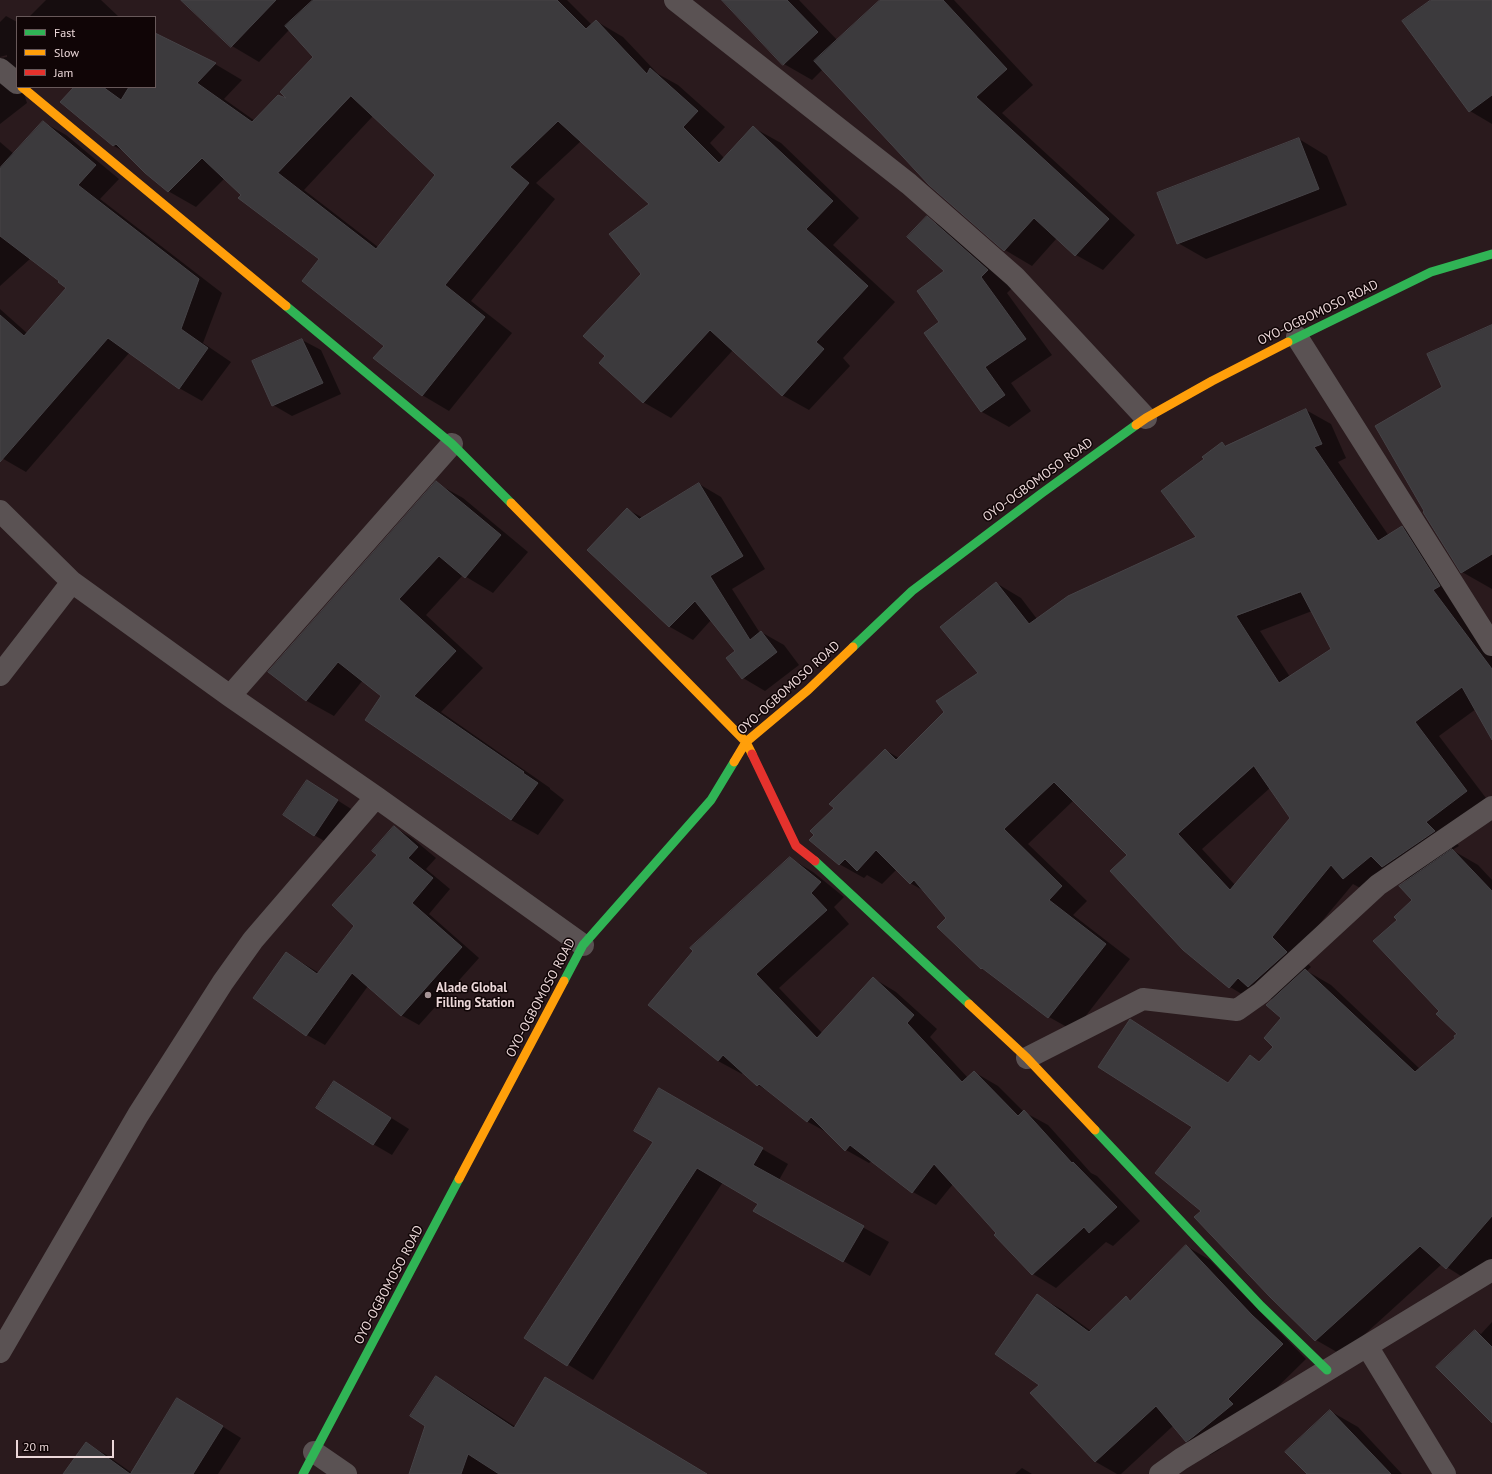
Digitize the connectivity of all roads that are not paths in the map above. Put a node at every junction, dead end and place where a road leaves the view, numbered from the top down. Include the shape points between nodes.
1 (675, 0) edge
2 (0, 69) edge
3 (16, 82) edge
4 (23, 88) edge
5 (1492, 254) edge
6 (1297, 337) junction
7 (1146, 418) junction
8 (452, 444) junction
9 (0, 511) edge
10 (72, 582) junction
11 (1492, 645) edge
12 (0, 675) edge
13 (230, 696) junction
14 (746, 742) junction
15 (376, 796) junction
16 (1492, 807) edge
17 (583, 944) junction
18 (1027, 1058) junction
19 (1492, 1270) edge
20 (1367, 1346) junction
21 (0, 1352) edge
22 (1327, 1370) junction
23 (314, 1452) junction
24 (303, 1474) edge
25 (346, 1474) edge
26 (1160, 1474) edge
27 (1445, 1474) edge

1 - 7 street via 909,184 1015,276
2 - 3 street
4 - 8 main road
5 - 6 main road, OYO-OGBOMOSO ROAD via 1430,272
6 - 7 main road, OYO-OGBOMOSO ROAD
6 - 11 street
7 - 14 main road, OYO-OGBOMOSO ROAD via 912,591 808,690
8 - 13 street
8 - 14 main road
9 - 10 street
10 - 12 street
10 - 13 street
13 - 15 street
14 - 17 main road, OYO-OGBOMOSO ROAD via 711,800
14 - 18 main road via 796,846 829,873
15 - 17 street
15 - 21 street via 253,940 223,982 138,1115
16 - 18 street via 1378,885 1261,994 1237,1010 1143,999
17 - 23 main road, OYO-OGBOMOSO ROAD
18 - 22 main road via 1261,1306
19 - 20 street
20 - 22 street
20 - 27 street
22 - 26 street
23 - 24 main road, OYO-OGBOMOSO ROAD
23 - 25 street

